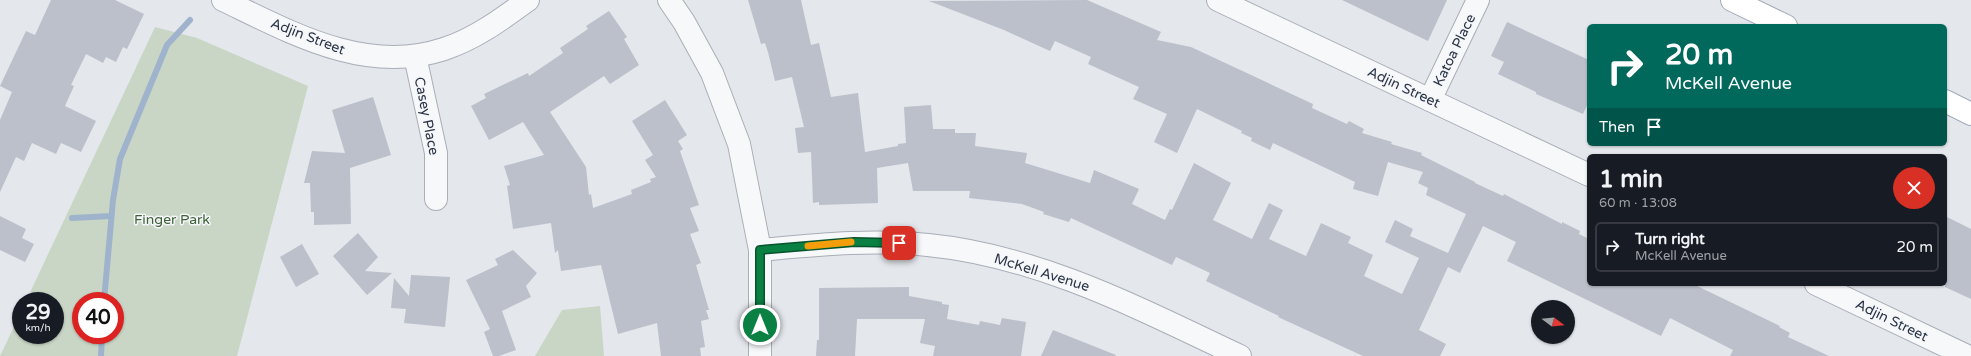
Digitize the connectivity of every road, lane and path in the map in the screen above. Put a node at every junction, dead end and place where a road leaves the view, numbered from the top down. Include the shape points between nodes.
1 (223, 0) edge
2 (528, 0) edge
3 (669, 0) edge
4 (1218, 0) edge
5 (1478, 0) edge
6 (1732, 0) edge
7 (1782, 24) edge
8 (415, 56) junction
9 (1430, 100) junction
10 (1947, 103) edge
11 (1971, 114) edge
12 (1587, 175) edge
13 (436, 199) dead end
14 (760, 250) junction
15 (1820, 286) edge
16 (760, 356) edge
17 (1240, 356) edge
18 (1967, 356) edge

1 - 8 street, Adjin Street via 300,36 340,51 379,56
2 - 8 street, Adjin Street via 472,36 445,49
3 - 14 street via 712,73 739,144
4 - 9 street, Adjin Street
5 - 9 street, Katoa Place
6 - 7 main road
8 - 13 street, Casey Place via 436,153
9 - 12 street, Adjin Street
10 - 11 main road
14 - 16 street
14 - 17 street, McKell Avenue via 854,242 929,245 1008,259 1088,285
15 - 18 street, Adjin Street

